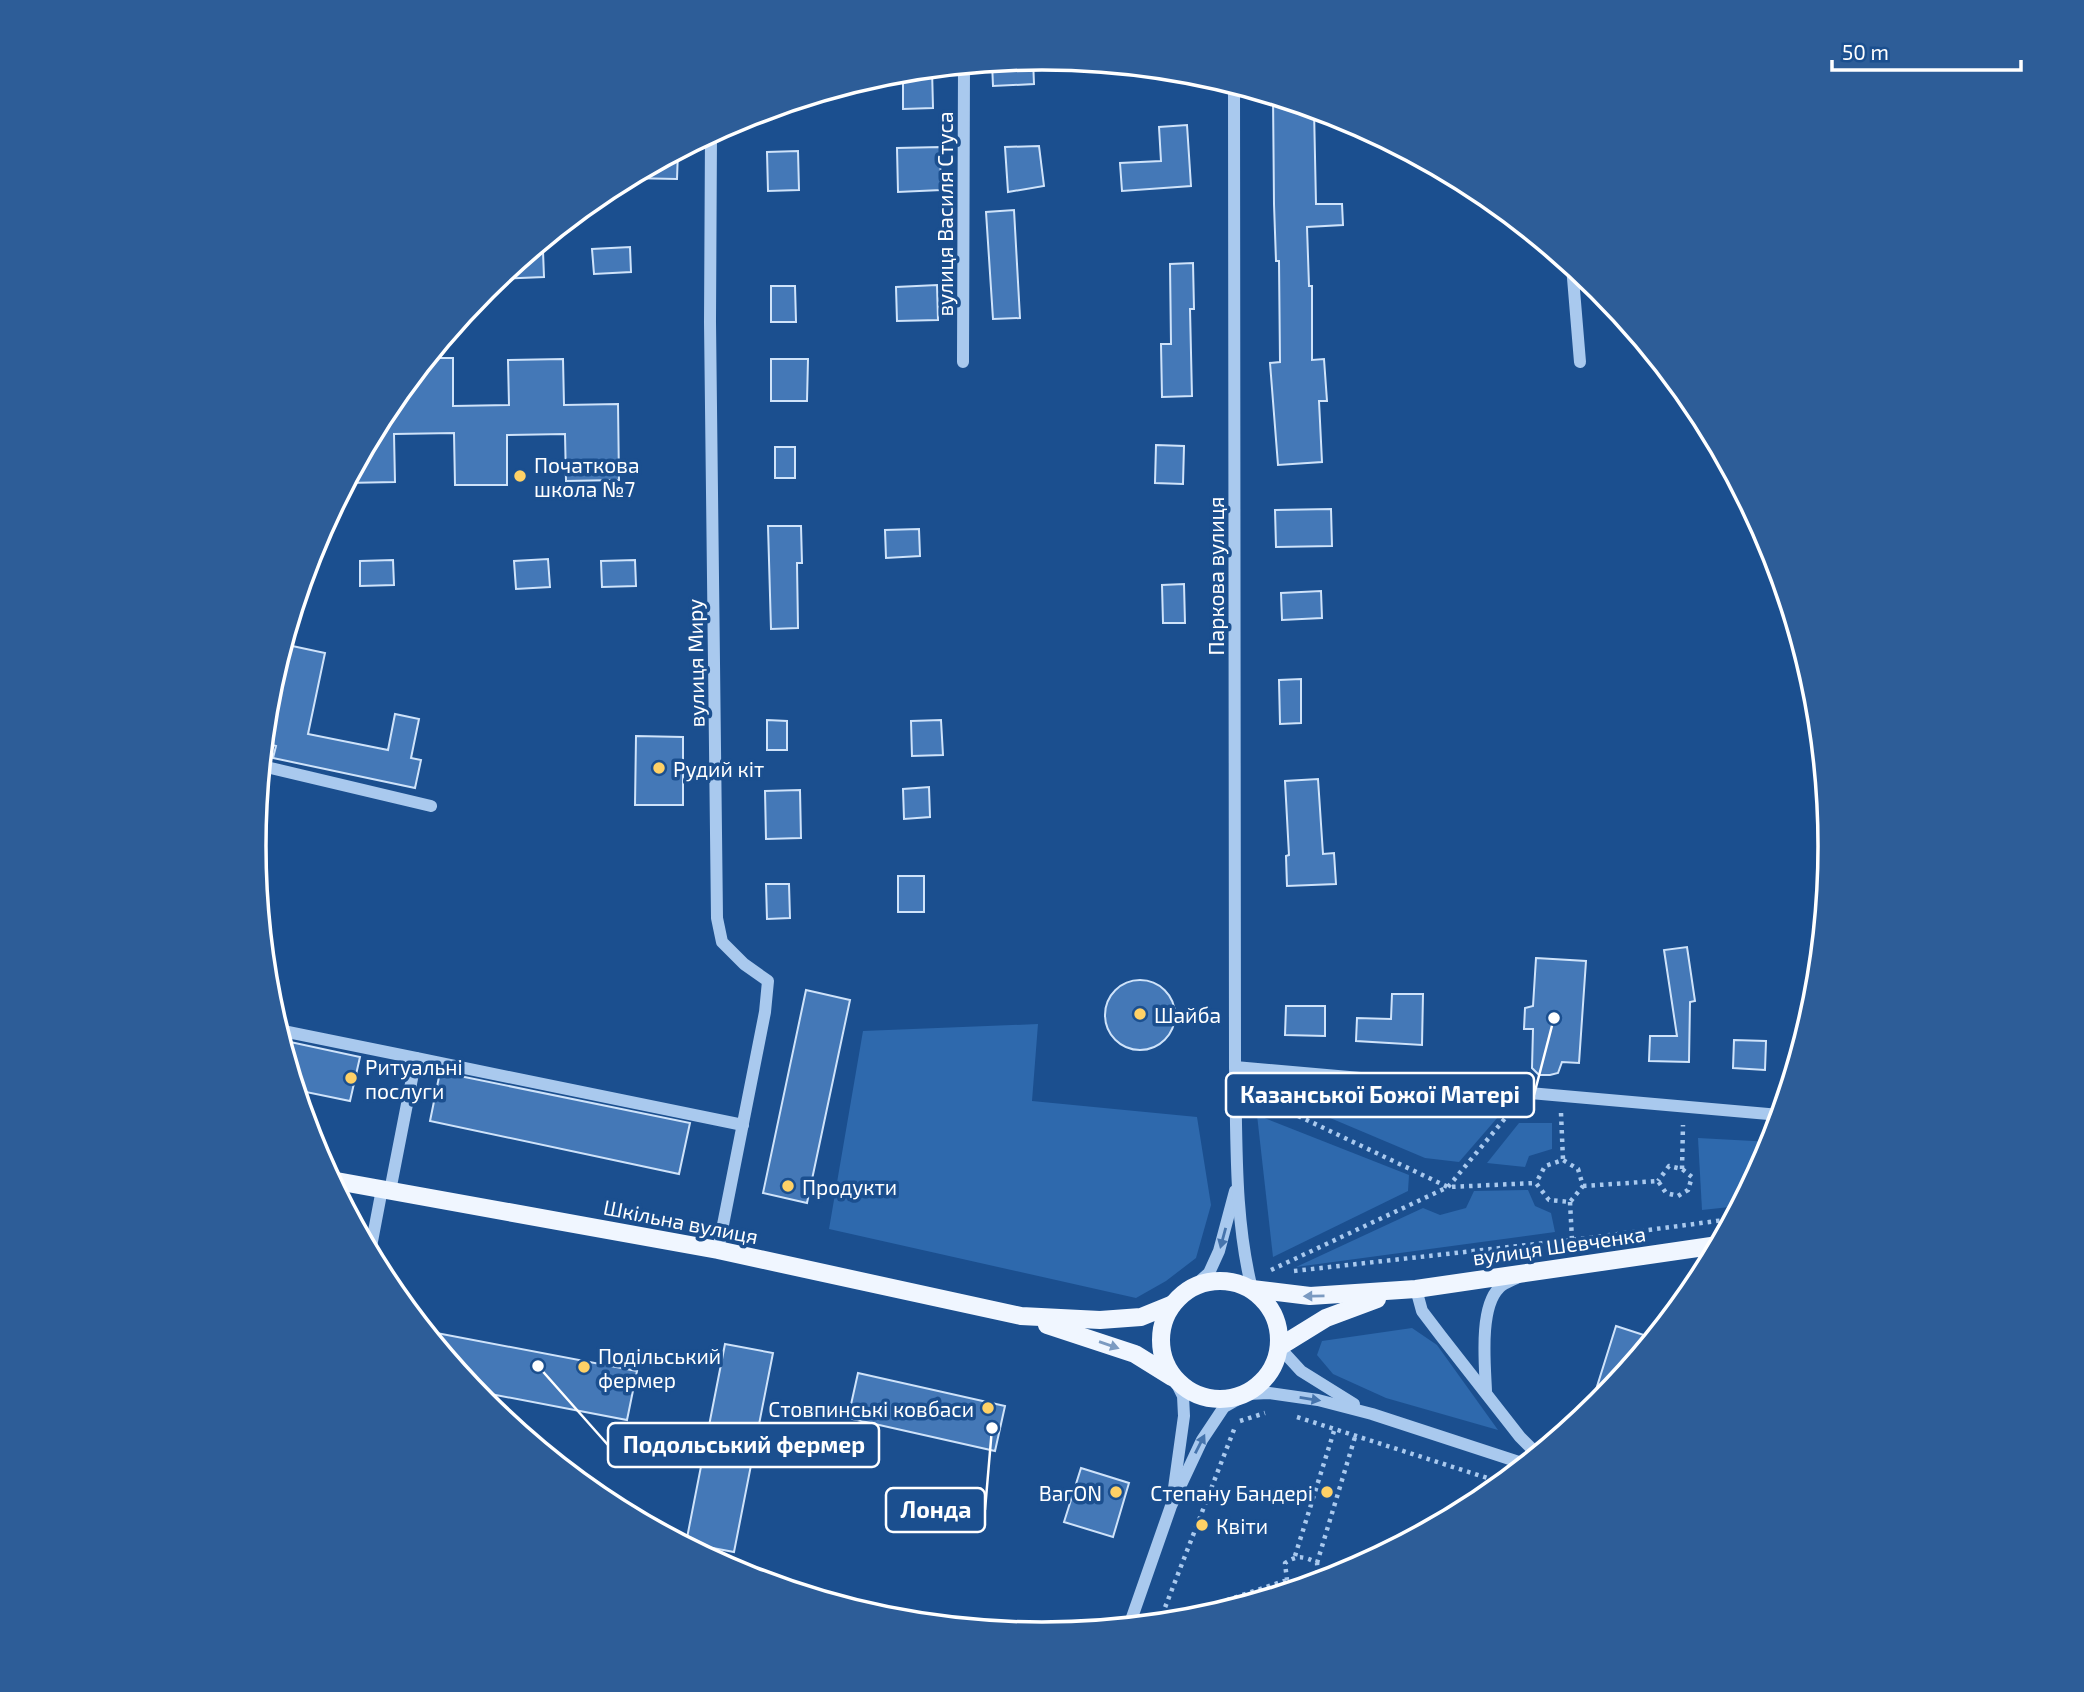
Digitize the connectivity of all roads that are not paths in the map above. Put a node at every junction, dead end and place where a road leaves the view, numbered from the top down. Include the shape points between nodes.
1 (964, 75) edge
2 (1234, 94) edge
3 (711, 145) edge
4 (1573, 281) edge
5 (963, 362) dead end
6 (1580, 362) dead end
7 (271, 768) edge
8 (431, 806) dead end
9 (289, 1032) edge
10 (415, 1058) junction
11 (1235, 1068) junction
12 (1770, 1114) edge
13 (743, 1125) junction
14 (1238, 1180) junction
15 (343, 1182) edge
16 (386, 1190) junction
17 (373, 1239) edge
18 (1706, 1247) edge
19 (718, 1250) junction
20 (1528, 1271) junction
21 (1193, 1287) junction
22 (1252, 1289) junction
23 (1411, 1290) junction
24 (1173, 1304) junction
25 (1021, 1316) junction
26 (1279, 1347) junction
27 (1174, 1378) junction
28 (1486, 1392) junction
29 (1247, 1394) junction
30 (1372, 1414) junction
31 (1531, 1448) edge
32 (1515, 1461) edge
33 (1171, 1506) junction
34 (1132, 1616) edge

1 - 5 street, вулиця Василя Стуса
2 - 11 street, Паркова вулиця
3 - 13 street, вулиця Миру via 717,918 722,942 768,981
4 - 6 street
7 - 8 street
9 - 10 street
10 - 13 street
10 - 16 street
11 - 12 street
11 - 14 street, Паркова вулиця
13 - 19 street, вулиця Миру
14 -> 21 street via 1219,1251 1209,1273
14 - 22 street
15 - 16 main road, Шкільна вулиця
16 - 17 street
16 - 19 main road, Шкільна вулиця
18 - 20 main road, вулиця Шевченка
19 - 25 main road, Шкільна вулиця
20 - 23 main road, вулиця Шевченка
20 - 28 street via 1498,1288 1486,1317
21 - 22 main road via 1229,1281
21 - 24 main road
23 -> 22 main road, вулиця Шевченка via 1310,1296
22 - 26 main road via 1275,1316
23 - 26 main road, вулиця Шевченка via 1326,1318
23 - 28 street via 1422,1311
24 - 25 main road, Шкільна вулиця via 1141,1317
24 - 27 main road via 1160,1341
25 -> 27 main road, Шкільна вулиця via 1135,1354
26 - 29 main road via 1268,1376
26 - 30 street via 1301,1371
27 - 29 main road via 1202,1397 1225,1399
27 - 33 street via 1183,1396 1184,1416
28 - 31 street
29 -> 30 street via 1318,1400
33 -> 29 street via 1213,1421 1224,1407
30 - 32 street
33 - 34 street

